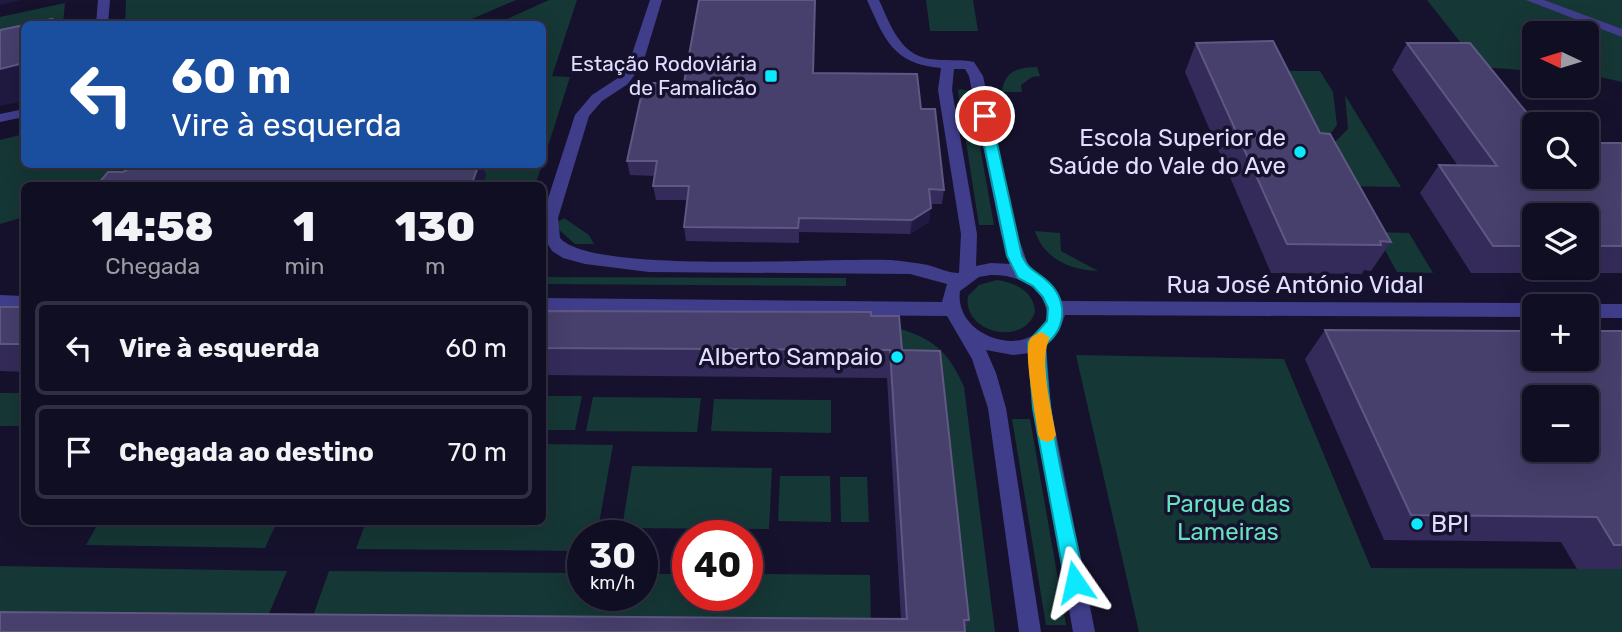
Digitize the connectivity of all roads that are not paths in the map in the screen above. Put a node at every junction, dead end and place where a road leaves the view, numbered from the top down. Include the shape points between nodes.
1 (104, 0) edge
2 (656, 0) edge
3 (873, 0) edge
4 (1532, 0) edge
5 (102, 21) edge
6 (1622, 33) edge
7 (948, 65) junction
8 (21, 114) edge
9 (0, 118) edge
10 (1023, 274) junction
11 (963, 279) junction
12 (0, 302) edge
13 (21, 302) edge
14 (546, 305) edge
15 (1055, 308) junction
16 (951, 309) junction
17 (1522, 310) edge
18 (1599, 311) edge
19 (1622, 311) edge
20 (967, 333) junction
21 (1037, 342) junction
22 (1030, 632) edge
23 (1084, 632) edge

1 - 5 street
2 - 11 street via 636,63 623,81 597,98 582,115 548,229 560,249 587,258 684,268 927,269
3 - 7 street via 896,49 912,61
4 - 6 street
7 - 10 street via 968,65 976,76 1009,234
7 - 11 street via 945,90 968,234
8 - 9 street
10 - 11 street via 1000,268
10 - 15 street via 1039,282
11 - 16 street via 951,299
12 - 13 street
14 - 16 street
15 - 17 street, Rua José António Vidal
15 - 21 street via 1055,321
16 - 20 street
18 - 19 street
20 - 21 street via 1009,348
20 - 22 street via 988,374 997,408
21 - 23 street via 1042,408

